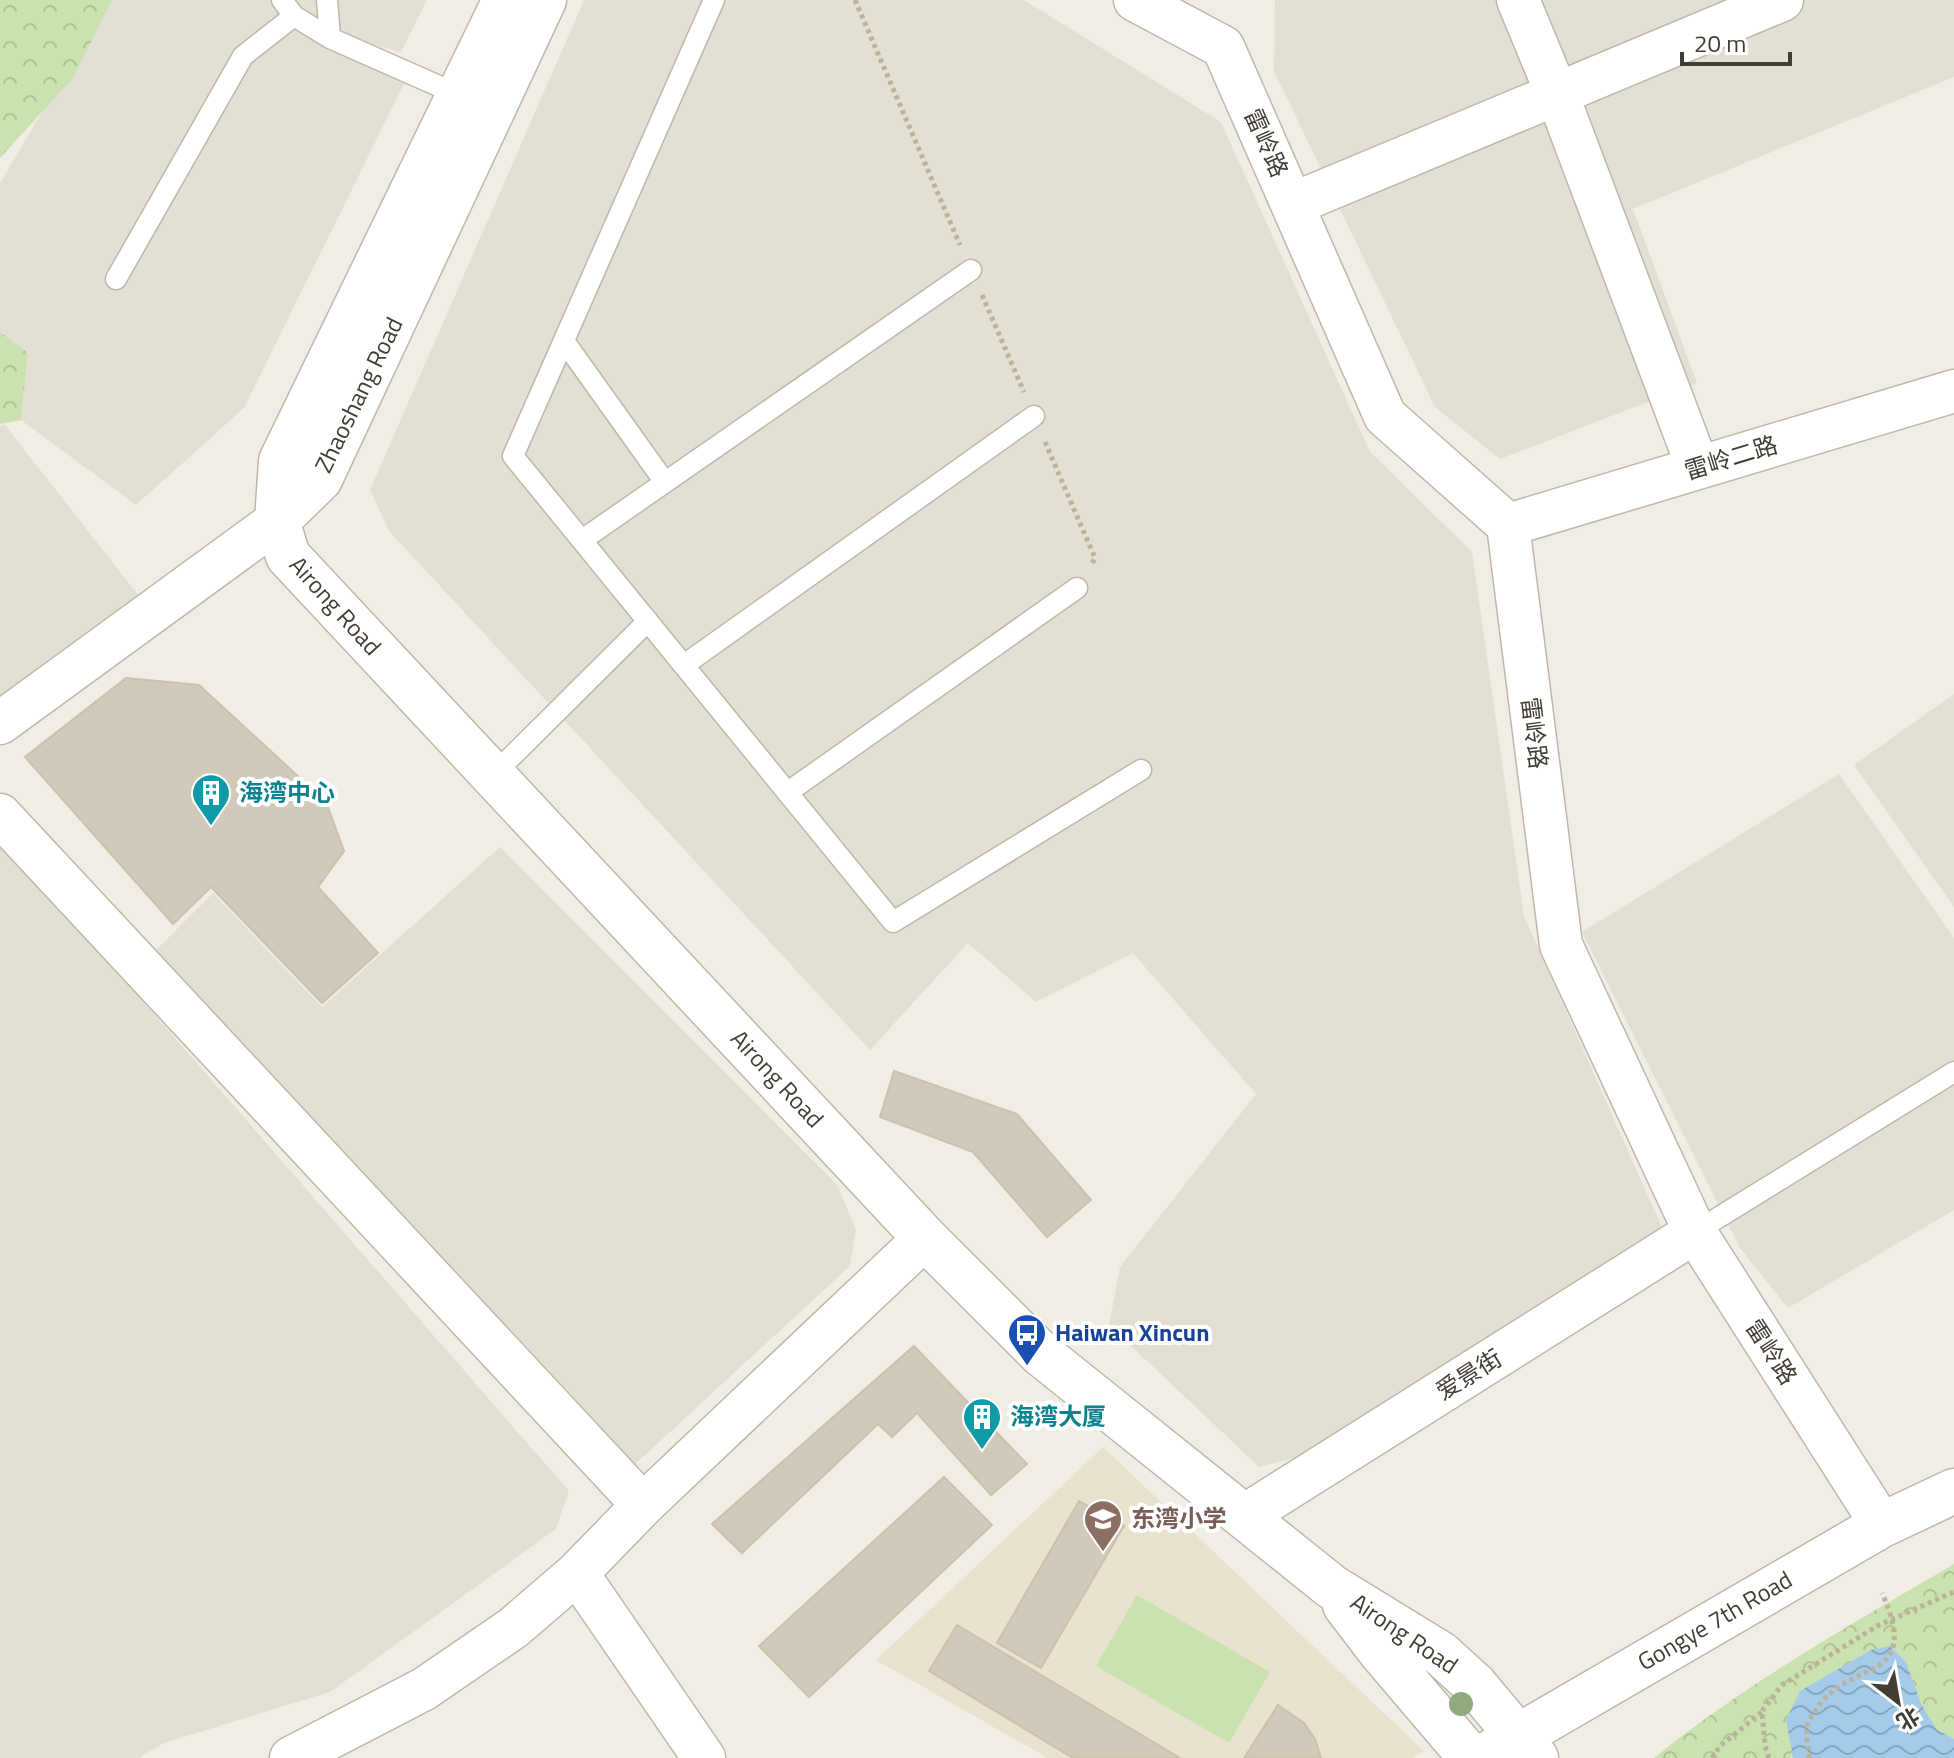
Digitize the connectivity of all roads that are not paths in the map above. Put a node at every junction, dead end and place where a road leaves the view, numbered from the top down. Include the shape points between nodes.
1 (327, 0) edge
2 (505, 0) edge
3 (544, 0) edge
4 (714, 0) edge
5 (1135, 0) edge
6 (1518, 0) edge
7 (1782, 0) edge
8 (288, 8) edge
9 (330, 38) junction
10 (1557, 94) junction
11 (459, 95) junction
12 (1293, 204) junction
13 (971, 270) dead end
14 (116, 279) dead end
15 (564, 341) junction
16 (1954, 391) edge
17 (1034, 416) dead end
18 (1698, 468) junction
19 (664, 481) junction
20 (277, 521) junction
21 (1508, 525) junction
22 (582, 540) junction
23 (1077, 588) dead end
24 (648, 621) junction
25 (684, 665) junction
26 (0, 723) edge
27 (1141, 770) dead end
28 (494, 774) junction
29 (788, 792) junction
30 (0, 815) edge
31 (1954, 1072) edge
32 (1695, 1232) junction
33 (925, 1238) junction
34 (1954, 1491) edge
35 (643, 1505) junction
36 (1244, 1516) junction
37 (1882, 1525) junction
38 (577, 1573) junction
39 (1332, 1587) junction
40 (1527, 1746) edge
41 (291, 1758) edge
42 (704, 1758) edge
43 (1471, 1758) edge
44 (1481, 1758) edge

1 - 9 lane
2 - 11 street, Zhaoshang Road
3 - 20 street, Zhaoshang Road via 320,479
4 - 15 lane
5 - 12 street, 雷岭路 via 1223,47
6 - 10 street
7 - 10 street
8 - 9 lane
8 - 14 lane via 243,56
9 - 11 lane
10 - 12 street
10 - 18 street
11 - 20 street, Zhaoshang Road via 281,461
12 - 21 street, 雷岭路 via 1385,416
13 - 19 lane
15 - 19 lane
15 - 22 lane via 513,456
16 - 18 street, 雷岭二路
17 - 25 lane
18 - 21 street, 雷岭二路
19 - 22 lane
20 - 26 street
20 - 28 street, Airong Road via 288,556
21 - 32 street, 雷岭路 via 1561,945
22 - 24 lane
23 - 29 lane
24 - 25 lane
24 - 28 lane
25 - 29 lane
27 - 29 lane via 893,922
28 - 33 street, Airong Road
30 - 35 street
31 - 32 lane
32 - 36 street, 爱景街
32 - 37 street, 雷岭路
33 - 35 street
33 - 36 street, Airong Road via 1031,1346
34 - 37 street, Gongye 7th Road
35 - 38 street
36 - 39 street, Airong Road
37 - 40 street, Gongye 7th Road
38 - 41 street via 513,1628 424,1689
38 - 42 street
39 - 40 street, Airong Road via 1441,1654
39 - 43 street, Airong Road
40 - 44 street, Gongye 7th Road

